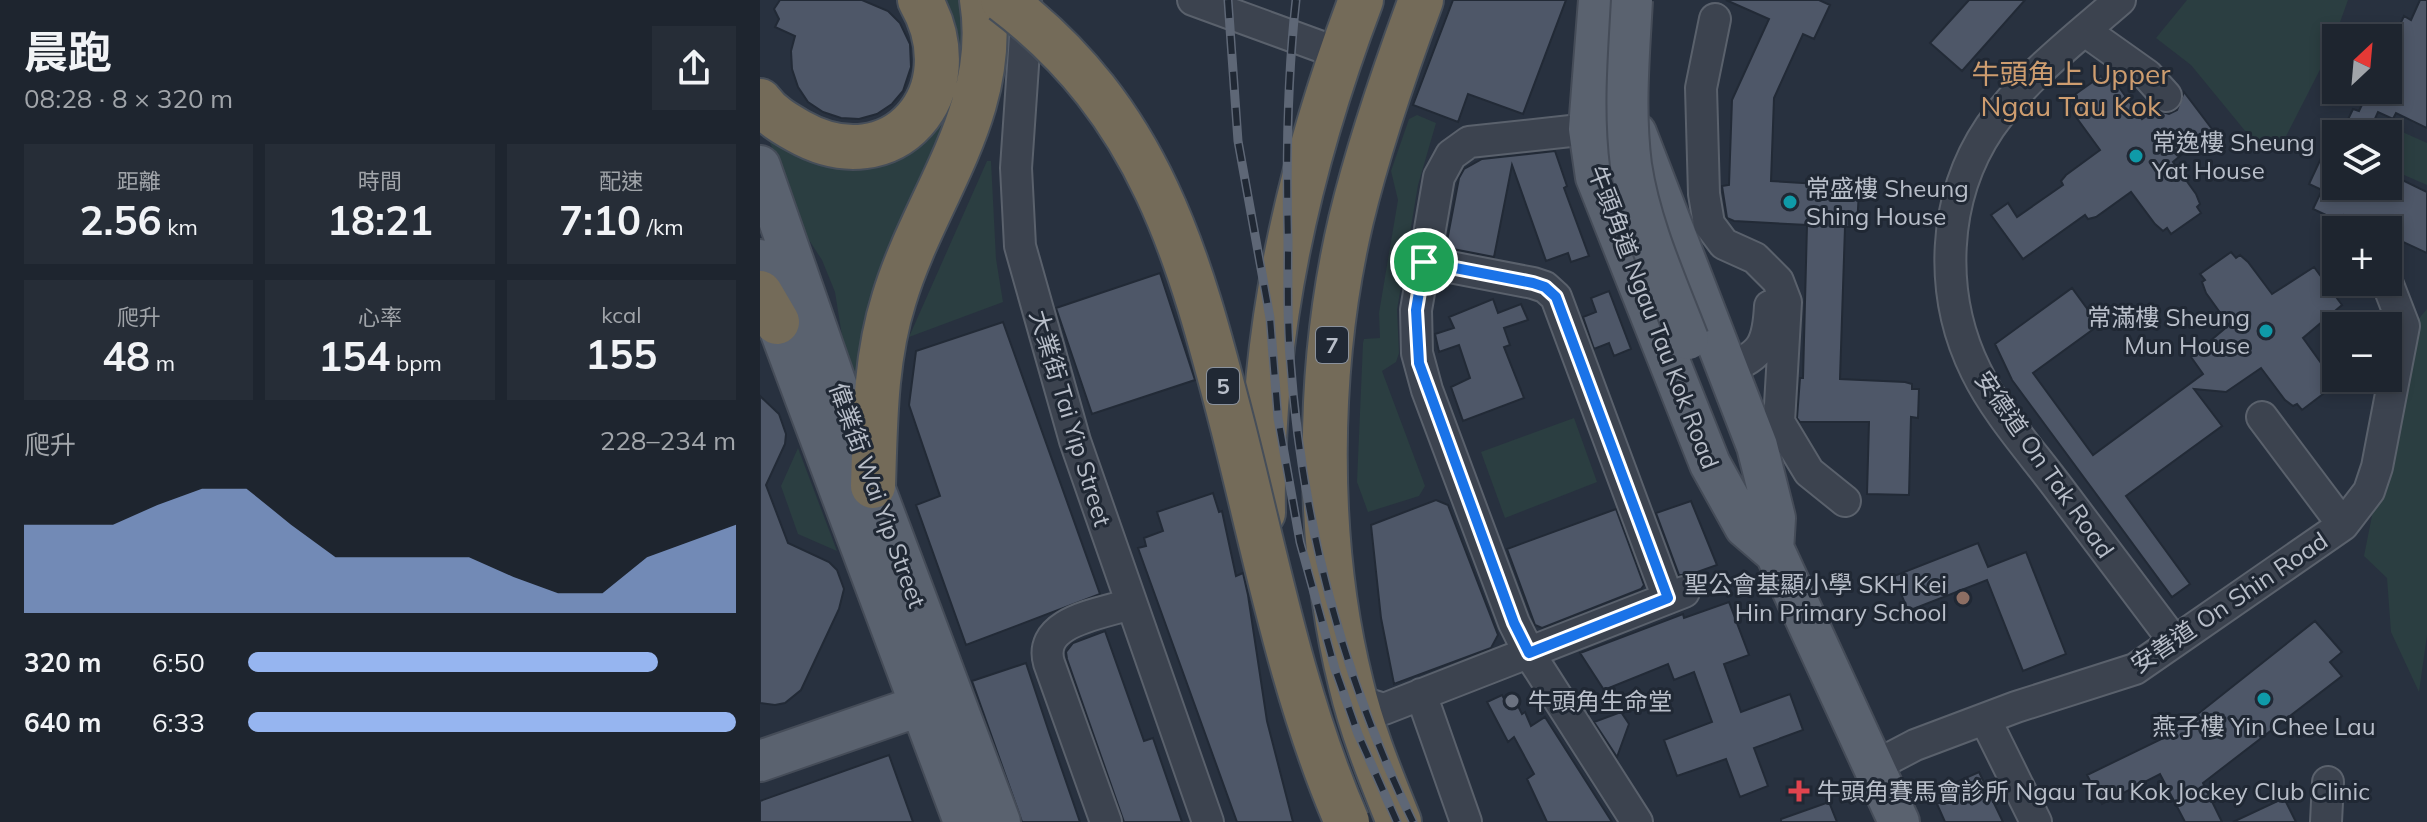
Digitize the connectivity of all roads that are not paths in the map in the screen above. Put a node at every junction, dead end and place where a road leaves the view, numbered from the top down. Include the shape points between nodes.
1 (920, 0) edge
2 (982, 0) edge
3 (1003, 0) edge
4 (1030, 0) edge
5 (1193, 0) edge
6 (1361, 0) edge
7 (1421, 0) edge
8 (2120, 0) edge
9 (1610, 5) edge
10 (1715, 19) dead end
11 (2085, 31) junction
12 (1341, 54) junction
13 (2166, 96) dead end
14 (763, 105) edge
15 (1589, 129) junction
16 (760, 166) edge
17 (760, 260) edge
18 (1424, 262) junction
19 (1771, 272) junction
20 (2392, 296) edge
21 (768, 307) edge
22 (1727, 369) junction
23 (2262, 417) dead end
24 (873, 486) junction
25 (1845, 501) dead end
26 (2343, 525) junction
27 (1773, 551) junction
28 (1130, 604) junction
29 (2173, 640) junction
30 (1529, 653) junction
31 (1421, 694) junction
32 (937, 700) junction
33 (1355, 700) junction
34 (1985, 719) junction
35 (760, 761) edge
36 (1873, 767) junction
37 (2328, 782) dead end
38 (964, 822) edge
39 (1000, 822) edge
40 (1106, 822) edge
41 (1208, 822) edge
42 (1327, 822) edge
43 (1347, 822) edge
44 (1365, 822) edge
45 (1399, 822) edge
46 (1466, 822) edge
47 (1637, 822) edge
48 (1899, 822) edge
49 (2036, 822) edge
50 (2326, 822) edge

1 - 14 highway via 938,42 938,72 922,112 902,131 870,146 832,145 806,136
2 - 24 highway via 985,51 979,92 901,278 883,343
3 - 43 highway, 5, bridge via 1053,42 1107,103 1135,146 1178,237 1216,356 1304,701
4 - 28 street, 大業街 Tai Yip Street via 1016,154 1020,246 1075,441
4 - 44 highway, 5 via 1094,58 1123,96 1150,135 1188,217 1232,349 1313,667
5 - 12 street
6 - 12 highway
7 - 33 highway, 7 via 1376,125 1351,220 1329,377 1330,555
8 - 11 street, 安德道 On Tak Road
9 - 15 main road, 牛頭角道 Ngau Tau Kok Road
9 - 22 main road, 牛頭角道 Ngau Tau Kok Road via 1618,86
9 - 27 main road, 牛頭角道 Ngau Tau Kok Road, bridge via 1627,94 1632,166 1647,230
10 - 19 street via 1701,88 1709,224 1717,238
11 - 13 street via 2147,75
11 - 29 street, 安德道 On Tak Road via 2019,92 1970,163 1952,229 1953,301 1966,346 1989,394
12 - 42 highway via 1294,211 1266,386 1262,457 1274,611 1299,729
15 - 18 street via 1469,142 1451,155 1439,177
15 - 27 main road, 牛頭角道 Ngau Tau Kok Road via 1596,177 1710,464 1745,527
16 - 24 main road, 偉業街 Wai Yip Street
17 - 21 main road, 偉業街 Wai Yip Street
18 - 30 street via 1416,310 1419,363
18 - 30 street via 1533,283 1556,297 1676,595
19 - 22 street via 1765,340 1752,357
19 - 25 street via 1786,302 1779,422 1809,472
20 - 26 street, 安善道 On Shin Road via 2404,326 2377,467 2369,491
21 - 32 main road, 偉業街 Wai Yip Street
22 - 27 main road, 牛頭角道 Ngau Tau Kok Road via 1768,481 1775,518
23 - 26 street
24 - 32 main road, 偉業街 Wai Yip Street
26 - 29 street, 安善道 On Shin Road
27 - 36 main road, 牛頭角道 Ngau Tau Kok Road
28 - 40 street via 1061,628 1047,645
28 - 41 street, 大業街 Tai Yip Street
29 - 34 street, 安善道 On Shin Road via 2135,669
30 - 31 street
30 - 47 street
31 - 33 street via 1384,709
31 - 46 street
32 - 35 main road
32 - 38 main road, 偉業街 Wai Yip Street
32 - 39 main road, 偉業街 Wai Yip Street
33 - 45 highway, 7
34 - 36 street, 安善道 On Shin Road
34 - 49 street
36 - 48 main road, 牛頭角道 Ngau Tau Kok Road
37 - 50 street

